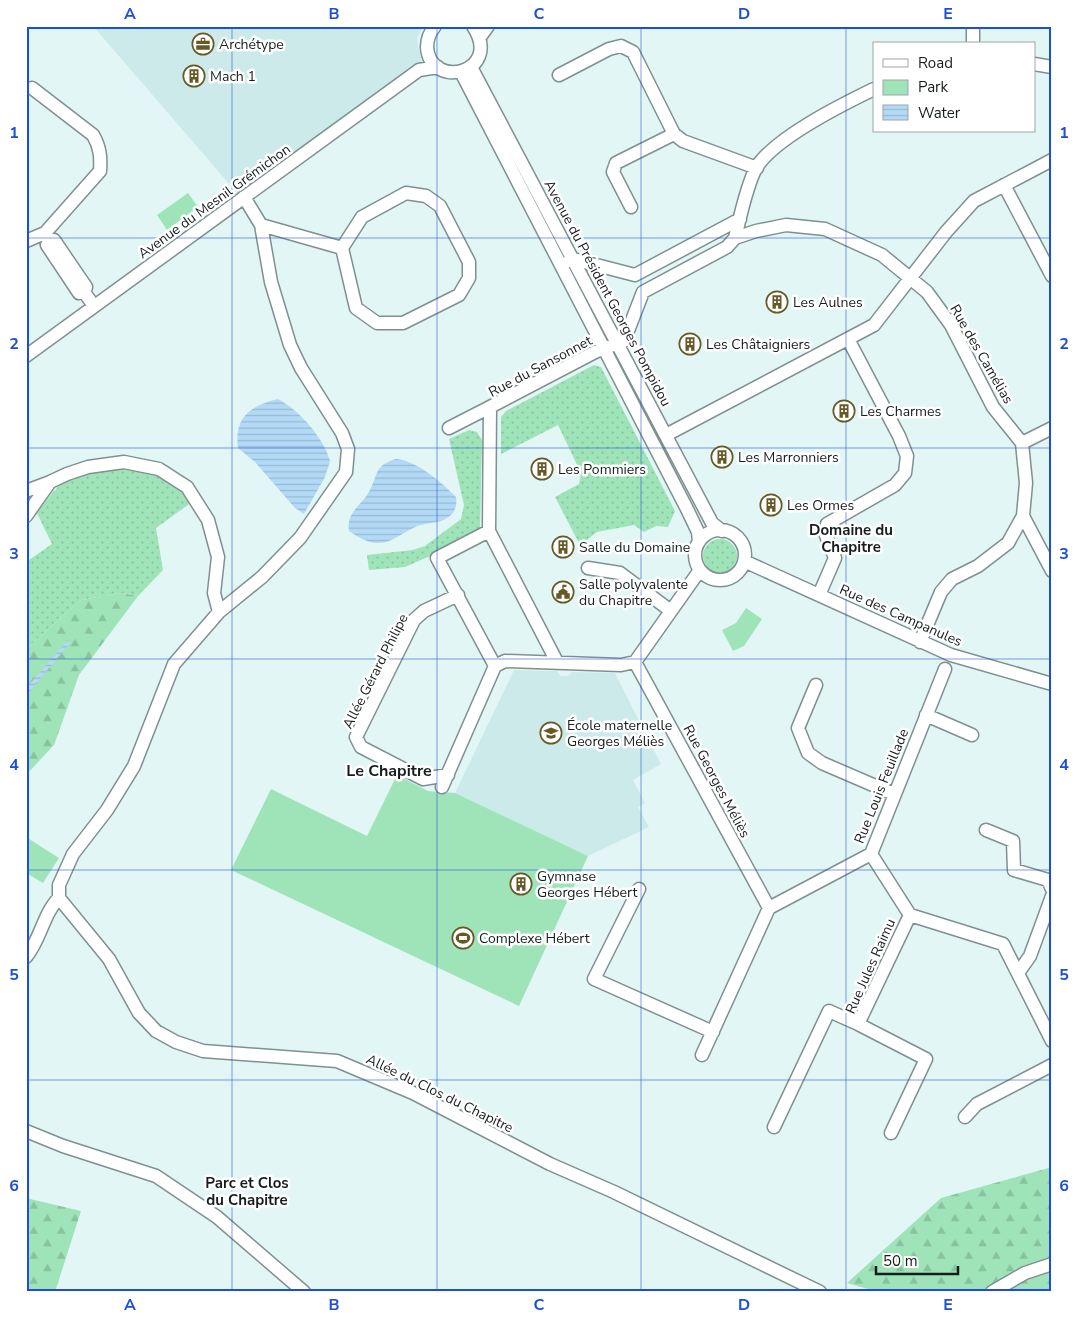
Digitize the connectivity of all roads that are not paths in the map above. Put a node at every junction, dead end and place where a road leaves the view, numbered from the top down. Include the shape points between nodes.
1 (973, 26) edge
2 (430, 29) edge
3 (480, 30) edge
4 (973, 42) edge
5 (427, 52) junction
6 (1036, 64) edge
7 (438, 67) junction
8 (1052, 67) edge
9 (419, 70) junction
10 (466, 70) junction
11 (559, 75) dead end
12 (32, 88) dead end
13 (873, 90) edge
14 (674, 134) junction
15 (1052, 160) edge
16 (756, 168) junction
17 (1004, 184) junction
18 (244, 197) junction
19 (631, 207) dead end
20 (740, 219) junction
21 (261, 225) junction
22 (47, 237) junction
23 (735, 238) junction
24 (26, 241) edge
25 (342, 248) junction
26 (567, 262) junction
27 (635, 275) junction
28 (1052, 276) edge
29 (911, 279) junction
30 (643, 292) junction
31 (94, 306) junction
32 (848, 339) junction
33 (618, 345) junction
34 (605, 349) junction
35 (26, 356) edge
36 (490, 407) junction
37 (449, 428) dead end
38 (1052, 428) edge
39 (666, 435) junction
40 (1022, 443) junction
41 (50, 482) junction
42 (26, 491) edge
43 (26, 516) edge
44 (1023, 516) junction
45 (489, 531) junction
46 (722, 531) junction
47 (699, 542) junction
48 (744, 561) junction
49 (588, 568) dead end
50 (700, 570) junction
51 (1052, 571) edge
52 (458, 595) junction
53 (818, 595) junction
54 (671, 611) junction
55 (219, 612) junction
56 (920, 642) junction
57 (556, 662) junction
58 (635, 662) junction
59 (495, 666) junction
60 (945, 669) dead end
61 (1052, 684) edge
62 (816, 685) dead end
63 (926, 715) junction
64 (972, 735) dead end
65 (894, 794) junction
66 (986, 830) dead end
67 (870, 854) junction
68 (639, 889) dead end
69 (1052, 890) edge
70 (1052, 896) edge
71 (59, 898) junction
72 (769, 908) junction
73 (910, 915) junction
74 (26, 957) edge
75 (1018, 974) junction
76 (858, 1024) junction
77 (713, 1032) junction
78 (1052, 1040) edge
79 (702, 1055) dead end
80 (1052, 1065) edge
81 (965, 1117) dead end
82 (774, 1127) dead end
83 (26, 1131) edge
84 (891, 1134) dead end
85 (1052, 1264) edge
86 (304, 1292) edge
87 (820, 1292) edge
88 (992, 1292) edge

1 - 4 street
2 - 5 street
3 - 10 street via 480,53
5 - 7 street
5 - 9 street
6 - 8 street
7 - 9 street, Avenue du Mesnil Grémichon
7 - 10 street via 446,72
9 - 18 street, Avenue du Mesnil Grémichon
10 - 26 street, Avenue du Président Georges Pompidou
11 - 14 street via 609,49 621,46 634,52
12 - 22 street via 93,134 101,158 100,172
13 - 16 street via 801,128
14 - 16 street
14 - 19 street via 616,163 613,172
15 - 17 street
16 - 20 street
17 - 28 street
17 - 29 street via 974,201
18 - 21 street
18 - 31 street, Avenue du Mesnil Grémichon
20 - 23 street
20 - 27 street
21 - 25 street
21 - 55 street via 271,282 290,345 342,432 348,449 346,472 300,538 262,577
22 - 24 street
22 - 31 street via 54,240 76,271
23 - 29 street, Rue des Camélias via 786,224 825,229 882,255
23 - 30 street, Rue des Camélias via 728,247
25 - 25 street via 356,308 377,324 403,323 458,295 469,278 469,262 440,206 426,196 406,193 362,217
26 - 27 street
26 - 33 street, Avenue du Président Georges Pompidou
26 - 34 street, Avenue du Président Georges Pompidou
27 - 30 street
29 - 32 street via 874,325
29 - 40 street, Rue des Camélias via 927,292 952,325 993,407
30 - 33 street via 624,341
31 - 35 street, Avenue du Mesnil Grémichon
32 - 39 street
32 - 53 street via 907,456 905,473 895,485 827,524 824,533 835,558
33 - 34 street
33 - 39 street, Avenue du Président Georges Pompidou
34 - 36 street, Rue du Sansonnet
34 - 47 street, Avenue du Président Georges Pompidou via 687,509
36 - 37 street
36 - 45 street, Rue du Sansonnet
38 - 40 street
39 - 46 street, Avenue du Président Georges Pompidou via 712,523
40 - 44 street via 1026,483
41 - 42 street
41 - 43 street
41 - 55 street via 88,467 124,462 159,469 187,487 208,520 218,557 214,593
44 - 51 street
44 - 56 street via 1008,543 978,566 952,579 941,592
45 - 52 street via 437,558
45 - 57 street, Rue du Sansonnet
46 - 47 street via 713,532
46 - 48 street via 737,538 742,545
47 - 50 street via 695,558
48 - 50 street via 740,570 725,580 715,580
48 - 53 street, Rue des Campanules
49 - 54 street via 620,573
50 - 54 street
52 - 59 street
52 - 59 street, Allée Gérard Philipe via 424,611 414,620 356,737 361,748 424,779 445,781
53 - 56 street, Rue des Campanules
54 - 58 street
55 - 71 street via 174,664 134,766 108,810 73,854 59,885
56 - 61 street, Rue des Campanules via 951,655
57 - 58 street via 621,665
57 - 59 street via 505,661
58 - 72 street, Rue Georges Méliès
60 - 63 street, Rue Louis Feuillade
62 - 65 street via 798,728 808,753 822,763
63 - 64 street
63 - 65 street, Rue Louis Feuillade
65 - 67 street, Rue Louis Feuillade
66 - 69 street via 1014,841 1014,870 1048,880
67 - 72 street, Rue Louis Feuillade
67 - 73 street
68 - 77 street via 594,979
70 - 75 street via 1030,956
71 - 74 street via 50,906
71 - 87 street, Allée du Clos du Chapitre via 109,960 139,1013 156,1031 176,1042 202,1051 337,1061 413,1093 550,1164
72 - 77 street
73 - 75 street via 1003,944
73 - 76 street, Rue Jules Raimu
75 - 78 street
76 - 82 street via 829,1011
76 - 84 street, Rue Jules Raimu via 926,1059
77 - 79 street
80 - 81 street via 977,1104
83 - 86 street via 156,1176 217,1217
85 - 88 street via 1025,1273

